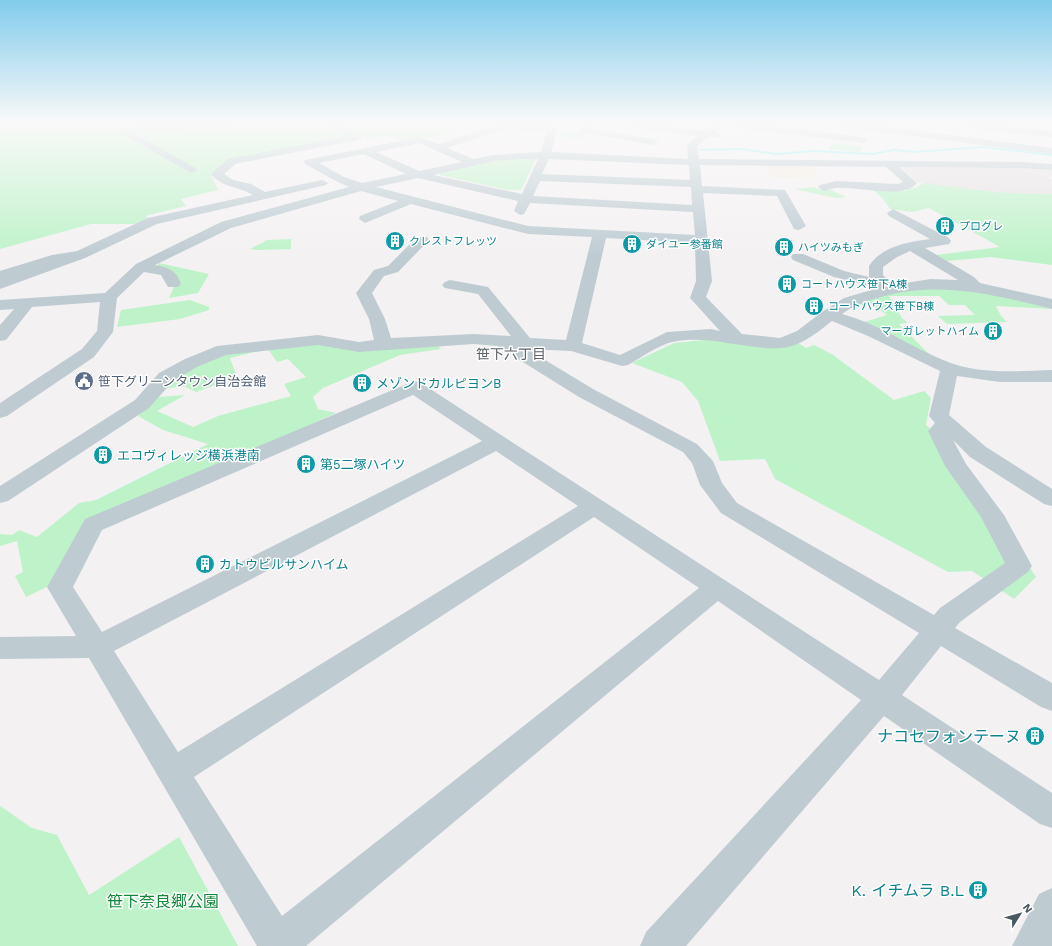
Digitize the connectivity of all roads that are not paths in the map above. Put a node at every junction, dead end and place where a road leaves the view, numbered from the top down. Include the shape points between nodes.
1 (188, 168) edge
2 (224, 168) edge
3 (320, 168) edge
4 (403, 168) edge
5 (443, 168) edge
6 (540, 168) edge
7 (695, 168) edge
8 (893, 168) edge
9 (191, 170) dead end
10 (416, 174) junction
11 (536, 177) junction
12 (340, 179) junction
13 (697, 186) junction
14 (360, 187) junction
15 (824, 187) dead end
16 (263, 196) junction
17 (526, 199) junction
18 (410, 200) junction
19 (699, 209) junction
20 (893, 213) dead end
21 (261, 215) junction
22 (365, 219) dead end
23 (281, 224) dead end
24 (799, 226) dead end
25 (512, 227) junction
26 (600, 233) junction
27 (702, 238) junction
28 (422, 240) dead end
29 (911, 246) junction
30 (80, 255) junction
31 (798, 256) dead end
32 (141, 267) junction
33 (0, 276) edge
34 (0, 284) edge
35 (173, 284) dead end
36 (450, 285) dead end
37 (974, 285) junction
38 (885, 286) junction
39 (109, 297) junction
40 (26, 304) junction
41 (1052, 304) edge
42 (0, 305) edge
43 (828, 315) junction
44 (0, 336) edge
45 (737, 339) junction
46 (501, 341) junction
47 (384, 344) junction
48 (526, 344) junction
49 (573, 346) junction
50 (950, 368) junction
51 (1052, 376) edge
52 (0, 412) edge
53 (947, 424) junction
54 (498, 441) junction
55 (0, 496) edge
56 (1050, 497) edge
57 (595, 506) junction
58 (717, 587) junction
59 (937, 630) junction
60 (98, 647) junction
61 (0, 648) edge
62 (882, 697) junction
63 (1052, 698) edge
64 (173, 772) junction
65 (1052, 812) edge
66 (1052, 907) edge
67 (279, 945) edge
68 (660, 946) edge
69 (1032, 946) edge

1 - 9 street
2 - 16 street via 217,174 230,183 247,186
3 - 12 street
4 - 10 street
5 - 10 street
6 - 11 street
7 - 13 street
8 - 15 street via 911,183 900,188 836,184
10 - 14 street
10 - 17 street
11 - 13 street
11 - 17 street
12 - 14 street
12 - 16 street
13 - 19 street
13 - 24 street via 781,193
14 - 18 street
14 - 21 street
16 - 30 street via 154,221
17 - 19 street
17 - 25 street
18 - 22 street
18 - 25 street
19 - 27 street
20 - 29 street via 944,241
21 - 23 street
21 - 32 street via 226,225
25 - 26 street
26 - 27 street
26 - 49 street
27 - 45 street via 704,281 698,298
28 - 47 street via 393,269 379,273 364,293 377,319
29 - 37 street
29 - 38 street via 899,248 876,266 876,276
30 - 33 street via 57,258
30 - 34 street
31 - 38 street via 869,283
32 - 35 street via 166,272
32 - 39 street
36 - 48 street via 483,290
37 - 38 street via 940,283
37 - 41 street
38 - 43 street via 850,301
39 - 40 street
39 - 52 street via 105,332 88,353
40 - 42 street
40 - 44 street
43 - 45 street via 803,335 782,343
43 - 50 street via 848,319
45 - 49 street via 711,334 667,338 622,361
46 - 47 street via 474,339
46 - 48 street
46 - 59 street via 586,393 690,448 702,461 711,485 729,508
47 - 55 street via 359,347 318,340 223,350 166,377 142,404
48 - 49 street
50 - 51 street via 975,374
50 - 53 street via 939,416
53 - 56 street via 978,452
53 - 59 street via 938,431 956,466 992,515 1019,566 950,615
54 - 57 street
54 - 60 street
54 - 60 street via 414,387 93,525 60,587
57 - 58 street
57 - 64 street
58 - 62 street
58 - 67 street
59 - 62 street
59 - 63 street
60 - 61 street
60 - 64 street
62 - 65 street
62 - 68 street
64 - 67 street
66 - 69 street

